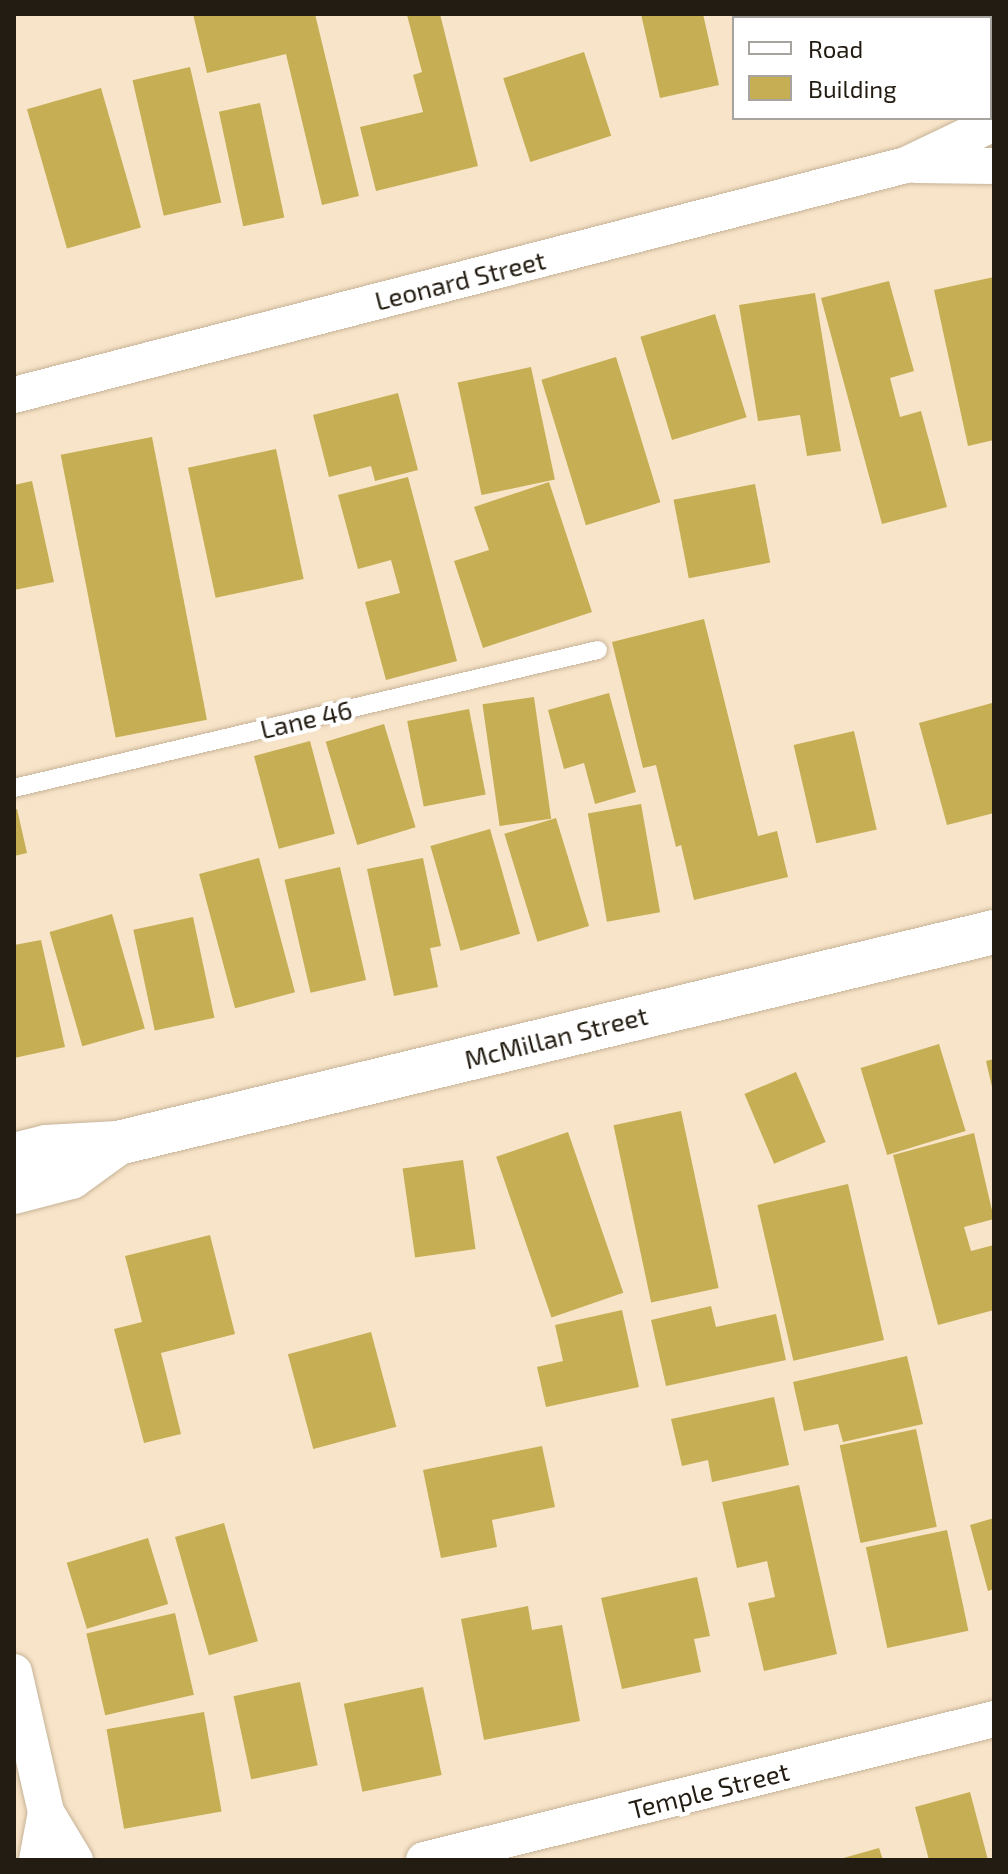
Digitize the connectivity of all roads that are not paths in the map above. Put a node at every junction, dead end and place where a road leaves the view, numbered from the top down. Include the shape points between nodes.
1 (994, 123) edge
2 (906, 165) junction
3 (994, 166) edge
4 (14, 395) edge
5 (598, 650) dead end
6 (14, 788) edge
7 (994, 932) edge
8 (118, 1143) junction
9 (14, 1155) edge
10 (14, 1192) edge
11 (14, 1672) edge
12 (994, 1719) edge
13 (46, 1812) junction
14 (37, 1860) edge
15 (75, 1860) edge
16 (424, 1860) edge

1 - 2 street, Leonard Street
2 - 3 street, Leonard Street
2 - 4 street, Leonard Street
5 - 6 lane, Lane 46
7 - 8 main road, McMillan Street
8 - 9 main road, McMillan Street via 46,1147
8 - 10 main road, McMillan Street via 71,1177
11 - 13 street
12 - 16 street, Temple Street
13 - 14 street
13 - 15 street

